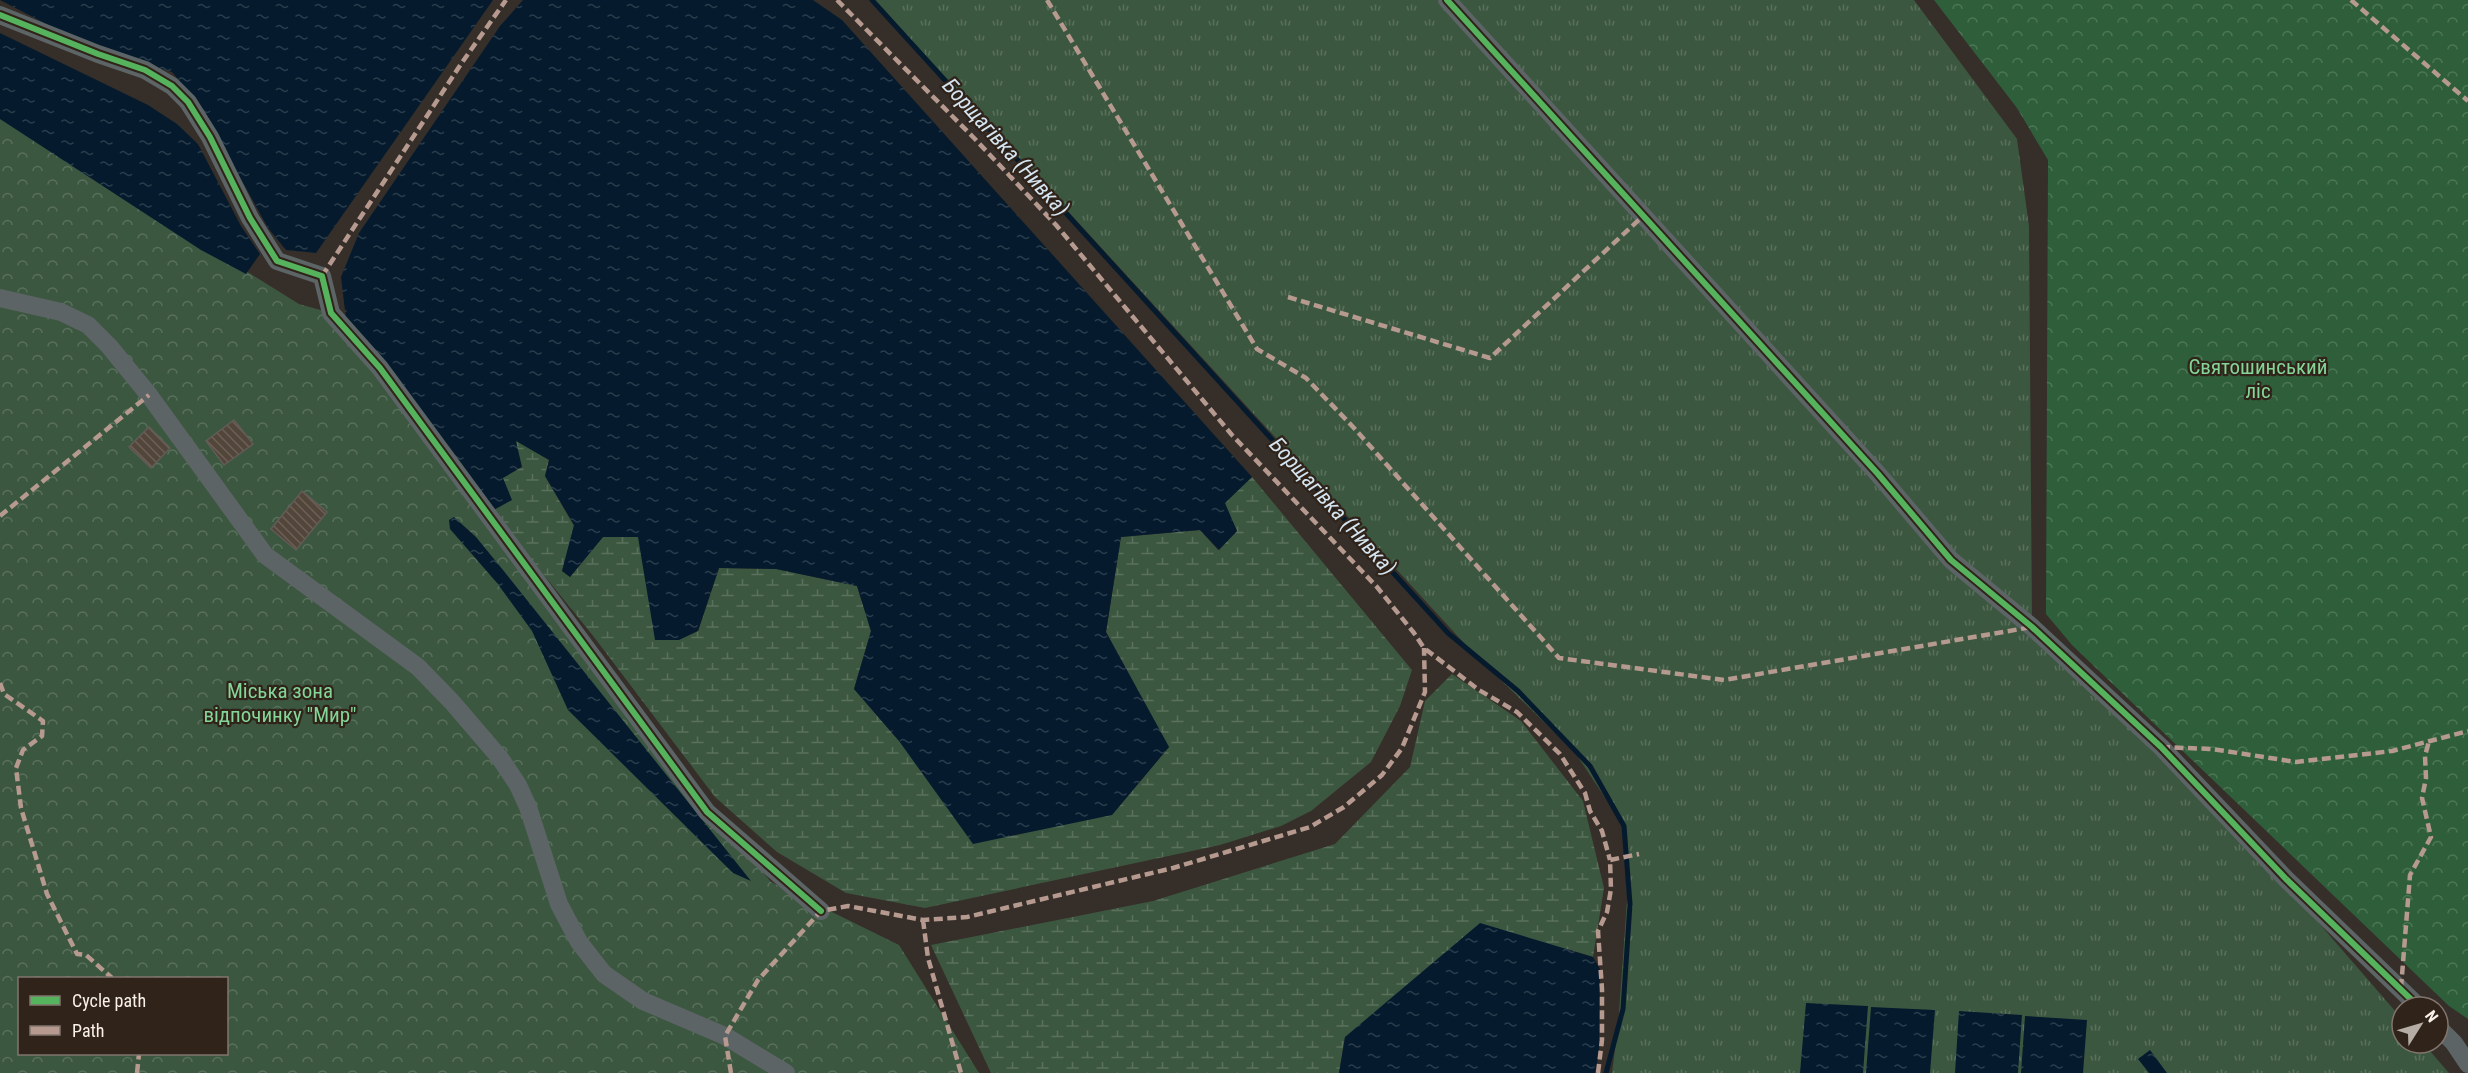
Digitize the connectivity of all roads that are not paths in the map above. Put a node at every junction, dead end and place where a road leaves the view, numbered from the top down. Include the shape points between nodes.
1 (1447, 0) edge
2 (0, 15) edge
3 (0, 298) edge
4 (821, 911) dead end
5 (2407, 995) edge
6 (2450, 1039) edge
7 (2468, 1064) edge
8 (786, 1073) edge

1 - 5 street via 1870,465 1951,560 2032,627 2161,747 2286,879
2 - 4 street via 145,70 172,86 188,102 277,261 322,276 331,313 380,368 707,812
3 - 8 street via 61,312 88,325 148,395 266,555 418,667 452,702 518,785 559,904 579,942 604,974 643,1001 725,1036
6 - 7 street

